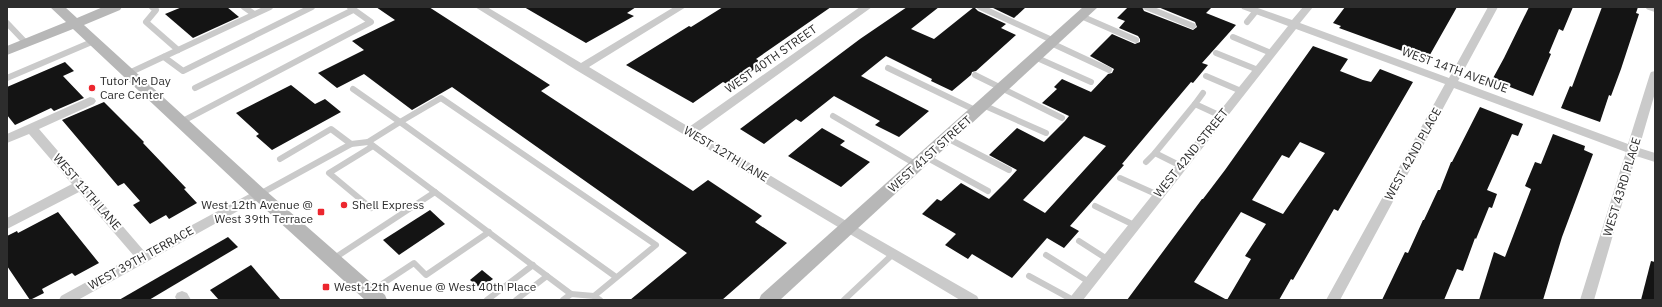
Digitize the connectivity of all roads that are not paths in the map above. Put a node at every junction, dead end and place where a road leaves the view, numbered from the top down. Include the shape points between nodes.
1 (115, 7) edge
2 (244, 7) edge
3 (270, 7) edge
4 (312, 7) edge
5 (681, 7) edge
6 (867, 7) edge
7 (980, 7) edge
8 (1146, 7) edge
9 (1308, 7) edge
10 (1493, 7) edge
11 (1649, 7) edge
12 (61, 8) edge
13 (155, 8) edge
14 (351, 8) edge
15 (488, 9) edge
16 (1251, 9) edge
17 (1655, 9) edge
18 (1086, 12) edge
19 (254, 14) junction
20 (1247, 22) dead end
21 (7, 23) edge
22 (75, 23) junction
23 (1294, 25) junction
24 (1193, 26) dead end
25 (1233, 37) dead end
26 (94, 40) junction
27 (1136, 40) dead end
28 (1053, 42) junction
29 (26, 44) junction
30 (178, 50) junction
31 (7, 52) edge
32 (1216, 53) dead end
33 (1271, 53) junction
34 (164, 57) junction
35 (1036, 58) junction
36 (580, 68) junction
37 (888, 68) dead end
38 (1109, 70) dead end
39 (1258, 70) junction
40 (129, 73) junction
41 (1655, 74) edge
42 (975, 75) dead end
43 (1206, 76) dead end
44 (7, 78) edge
45 (1091, 82) dead end
46 (1452, 82) junction
47 (195, 88) dead end
48 (1002, 88) junction
49 (353, 89) dead end
50 (1241, 91) junction
51 (1203, 93) dead end
52 (90, 101) dead end
53 (1195, 104) junction
54 (980, 108) junction
55 (832, 116) dead end
56 (1222, 116) junction
57 (1062, 118) dead end
58 (181, 122) junction
59 (400, 122) junction
60 (31, 128) junction
61 (690, 132) junction
62 (1046, 133) dead end
63 (947, 138) junction
64 (7, 139) edge
65 (351, 144) junction
66 (370, 144) junction
67 (1634, 150) junction
68 (1154, 153) junction
69 (1655, 158) edge
70 (280, 159) dead end
71 (922, 161) junction
72 (1146, 162) dead end
73 (1181, 166) junction
74 (1009, 170) dead end
75 (1120, 178) dead end
76 (81, 185) junction
77 (988, 191) dead end
78 (435, 192) junction
79 (259, 194) junction
80 (1158, 195) junction
81 (1095, 206) dead end
82 (371, 208) dead end
83 (7, 224) edge
84 (1134, 225) junction
85 (848, 228) junction
86 (489, 232) junction
87 (1079, 241) dead end
88 (893, 254) junction
89 (1046, 255) dead end
90 (142, 257) junction
91 (333, 259) junction
92 (1107, 259) junction
93 (533, 265) junction
94 (547, 276) junction
95 (1030, 276) dead end
96 (616, 277) junction
97 (1089, 282) junction
98 (571, 294) junction
99 (374, 296) edge
100 (597, 298) edge
101 (66, 300) edge
102 (487, 300) edge
103 (516, 300) edge
104 (563, 300) edge
105 (768, 300) edge
106 (844, 300) edge
107 (972, 300) edge
108 (1074, 300) edge
109 (1333, 300) edge
110 (1587, 300) edge

1 - 22 main road
2 - 19 lane
3 - 19 lane
4 - 34 lane via 183,71
5 - 36 street
6 - 61 street, WEST 40TH STREET
7 - 28 lane
8 - 24 lane
9 - 23 street, WEST 42ND STREET
10 - 46 street, WEST 42ND PLACE
11 - 17 lane
12 - 22 main road
13 - 30 lane via 146,22
14 - 47 lane
14 - 58 lane via 371,22
15 - 36 street, WEST 12TH LANE
16 - 20 lane
16 - 23 street, WEST 14TH AVENUE
18 - 27 lane
18 - 28 main road, WEST 41ST STREET
19 - 30 lane
21 - 29 lane
22 - 26 main road
22 - 29 main road
23 - 33 street, WEST 42ND STREET
23 - 46 street, WEST 14TH AVENUE
25 - 33 lane
26 - 40 main road
26 - 44 lane
28 - 35 main road, WEST 41ST STREET
28 - 38 lane
29 - 31 main road
30 - 34 lane
32 - 39 lane
33 - 39 street, WEST 42ND STREET
34 - 40 lane
35 - 45 lane
35 - 48 main road, WEST 41ST STREET
36 - 61 street, WEST 12TH LANE
37 - 54 lane
39 - 50 street, WEST 42ND STREET
40 - 58 main road
41 - 67 street, WEST 43RD PLACE
42 - 48 lane
43 - 50 lane
46 - 67 street, WEST 14TH AVENUE
46 - 109 street, WEST 42ND PLACE
48 - 54 main road, WEST 41ST STREET
48 - 57 lane
49 - 59 lane
50 - 56 street, WEST 42ND STREET
51 - 53 lane
52 - 60 street
53 - 56 lane
53 - 68 lane
54 - 62 lane
54 - 63 main road, WEST 41ST STREET
55 - 71 lane
56 - 73 street, WEST 42ND STREET
58 - 79 main road
59 - 66 lane
59 - 96 lane
59 - 96 lane via 441,98 656,245
60 - 64 street
60 - 76 street, WEST 11TH LANE
61 - 85 street, WEST 12TH LANE
63 - 71 main road, WEST 41ST STREET
63 - 74 lane
65 - 66 lane
65 - 70 lane via 331,129
65 - 79 lane
66 - 78 lane
66 - 82 lane via 329,173
67 - 69 street, WEST 14TH AVENUE
67 - 110 street, WEST 43RD PLACE
68 - 72 lane
68 - 73 lane
71 - 77 lane
71 - 85 main road, WEST 41ST STREET
73 - 80 street, WEST 42ND STREET
75 - 80 lane
76 - 83 street
76 - 90 street, WEST 11TH LANE
78 - 86 lane
78 - 91 lane
79 - 90 street, WEST 39TH TERRACE
79 - 91 main road
80 - 84 street, WEST 42ND STREET
81 - 84 lane
84 - 92 street, WEST 42ND STREET
85 - 88 street, WEST 12TH LANE
85 - 105 main road, WEST 41ST STREET
86 - 93 lane
86 - 99 lane via 426,274 414,263
87 - 92 lane
88 - 106 lane
88 - 107 street, WEST 12TH LANE
89 - 97 lane
90 - 101 street, WEST 39TH TERRACE
91 - 99 main road
92 - 97 street, WEST 42ND STREET
93 - 94 lane
93 - 102 lane
94 - 98 lane
94 - 103 lane
95 - 108 lane
96 - 100 lane
97 - 108 street, WEST 42ND STREET
98 - 100 lane
98 - 104 lane

